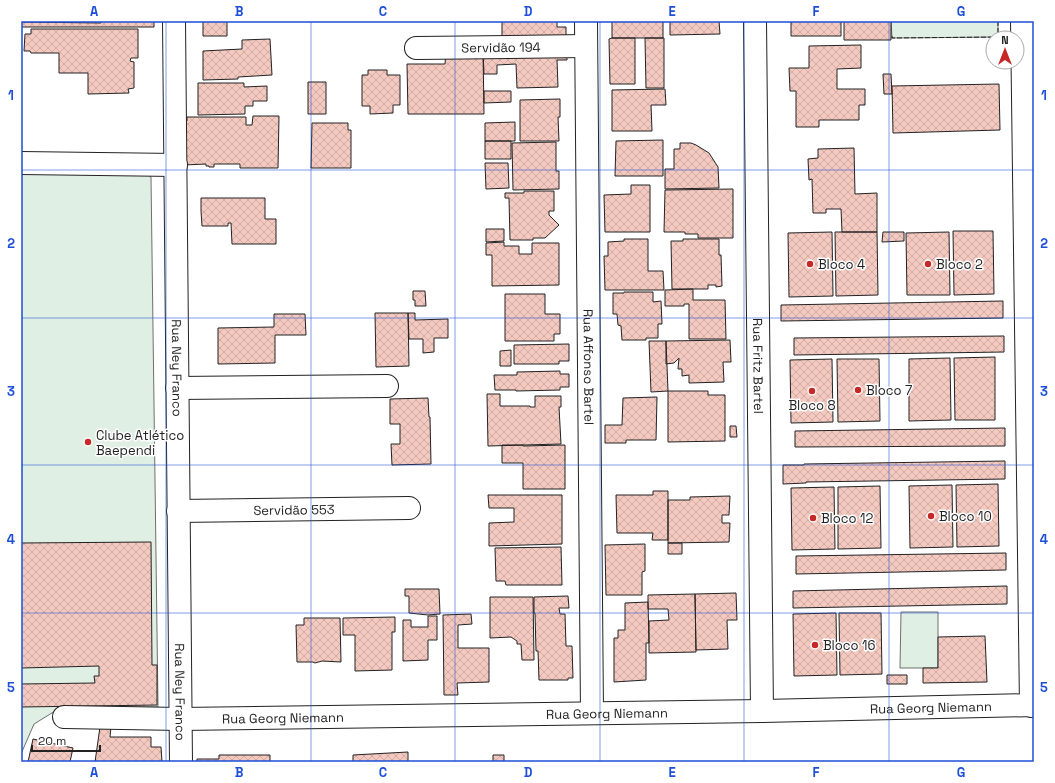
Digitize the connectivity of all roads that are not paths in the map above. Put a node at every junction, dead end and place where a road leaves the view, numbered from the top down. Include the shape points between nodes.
1 (174, 21) edge
2 (586, 21) edge
3 (754, 21) edge
4 (1022, 21) edge
5 (586, 46) junction
6 (416, 48) dead end
7 (21, 163) edge
8 (176, 165) junction
9 (387, 386) dead end
10 (177, 388) junction
11 (409, 508) dead end
12 (178, 511) junction
13 (1033, 706) edge
14 (762, 711) junction
15 (592, 713) junction
16 (64, 717) dead end
17 (180, 719) junction
18 (181, 762) edge

1 - 8 street, Rua Ney Franco
2 - 5 street, Rua Affonso Bartel
3 - 14 street, Rua Fritz Bartel
4 - 13 street
5 - 6 street, Servidão 194
5 - 15 street, Rua Affonso Bartel
7 - 8 street
8 - 10 street, Rua Ney Franco
9 - 10 street
10 - 12 street, Rua Ney Franco
11 - 12 street, Servidão 553
12 - 17 street, Rua Ney Franco
13 - 14 street, Rua Georg Niemann
14 - 15 street, Rua Georg Niemann
15 - 17 street, Rua Georg Niemann
16 - 17 street, Rua Georg Niemann
17 - 18 street, Rua Ney Franco

